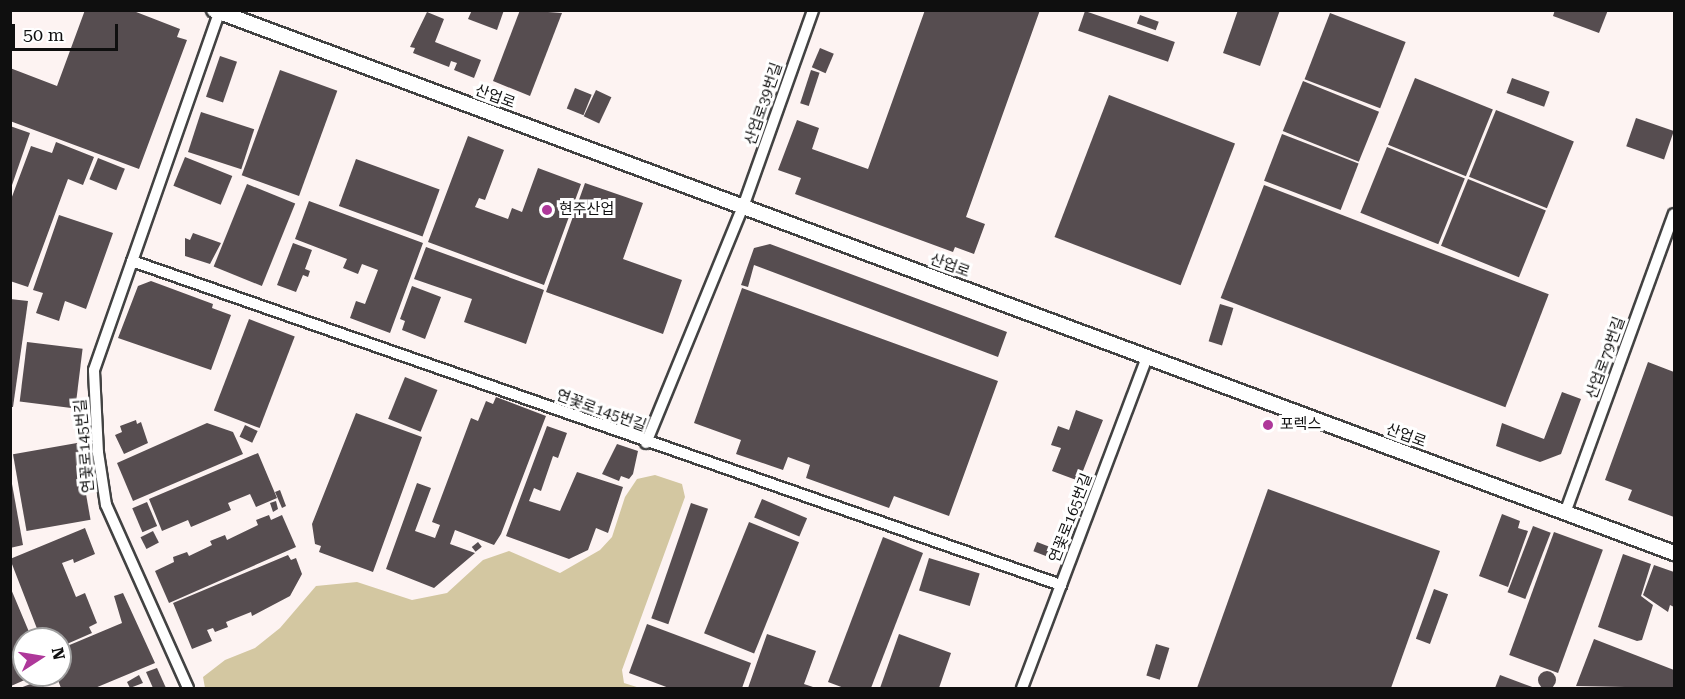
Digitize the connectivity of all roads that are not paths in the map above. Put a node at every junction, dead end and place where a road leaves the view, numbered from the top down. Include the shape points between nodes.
1 (813, 10) edge
2 (218, 11) edge
3 (743, 207) junction
4 (1674, 214) edge
5 (132, 261) junction
6 (1147, 357) junction
7 (646, 443) junction
8 (1565, 513) junction
9 (1674, 553) edge
10 (1061, 585) junction
11 (188, 688) edge
12 (1022, 688) edge

1 - 3 street, 산업로39번길
2 - 3 street, 산업로
2 - 5 street, 연꽃로145번길
3 - 6 street, 산업로
3 - 7 street, 산업로39번길
4 - 8 street, 산업로79번길
5 - 7 street, 연꽃로145번길
5 - 11 street, 연꽃로145번길 via 94,370 98,453 106,505
6 - 8 street, 산업로
6 - 10 street, 연꽃로165번길
7 - 10 street, 연꽃로145번길
8 - 9 street, 산업로
10 - 12 street, 연꽃로165번길

